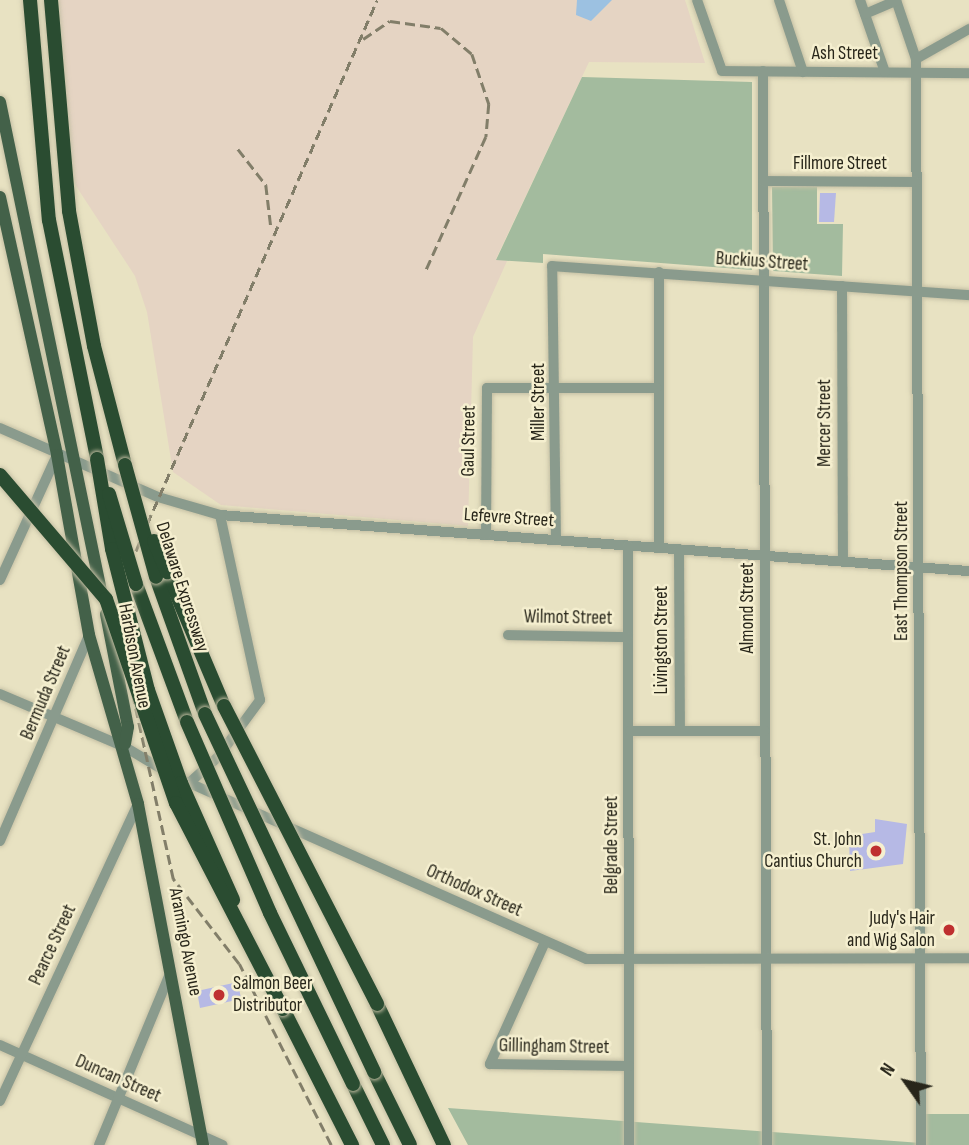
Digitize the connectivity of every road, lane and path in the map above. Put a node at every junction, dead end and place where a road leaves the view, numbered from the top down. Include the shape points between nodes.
1 (30, 0) edge
2 (51, 0) edge
3 (697, 0) edge
4 (779, 0) edge
5 (860, 0) edge
6 (896, 1) edge
7 (865, 14) junction
8 (969, 29) edge
9 (916, 59) junction
10 (763, 71) junction
11 (803, 72) junction
12 (885, 72) junction
13 (916, 72) junction
14 (969, 73) edge
15 (0, 102) edge
16 (764, 181) junction
17 (916, 182) junction
18 (0, 197) edge
19 (552, 266) joint
20 (659, 272) junction
21 (765, 280) junction
22 (842, 286) junction
23 (918, 291) junction
24 (969, 295) edge
25 (557, 388) junction
26 (657, 388) junction
27 (0, 428) edge
28 (57, 455) junction
29 (97, 460) junction
30 (72, 461) junction
31 (0, 475) edge
32 (220, 515) junction
33 (486, 535) junction
34 (556, 539) junction
35 (628, 546) junction
36 (659, 547) junction
37 (679, 549) junction
38 (765, 555) junction
39 (843, 561) junction
40 (920, 567) junction
41 (969, 571) edge
42 (161, 575) junction
43 (0, 580) edge
44 (89, 635) junction
45 (508, 635) dead end
46 (628, 637) junction
47 (0, 694) edge
48 (56, 719) junction
49 (630, 731) junction
50 (680, 731) junction
51 (765, 731) junction
52 (124, 747) junction
53 (188, 784) junction
54 (138, 804) junction
55 (0, 841) edge
56 (545, 942) junction
57 (969, 958) edge
58 (766, 959) junction
59 (921, 959) junction
60 (629, 960) junction
61 (171, 971) junction
62 (283, 1009) junction
63 (0, 1045) edge
64 (21, 1054) junction
65 (629, 1066) junction
66 (119, 1100) junction
67 (0, 1101) edge
68 (202, 1140) edge
69 (99, 1145) edge
70 (223, 1145) edge
71 (352, 1145) edge
72 (383, 1145) edge
73 (410, 1145) edge
74 (444, 1145) edge
75 (629, 1145) edge
76 (766, 1145) edge
77 (922, 1145) edge

1 - 29 highway, Delaware Expressway via 43,172 58,272
2 - 42 highway, bridge via 69,211 94,346 125,465
3 - 10 street, Ash Street via 722,71
4 - 11 street
5 - 7 street
6 - 7 street
6 - 9 street, East Thompson Street
7 - 12 street
8 - 9 street
9 - 13 street, East Thompson Street
10 - 11 street, Ash Street
10 - 16 street, Almond Street
11 - 12 street, Ash Street
12 - 13 street, Ash Street
13 - 14 street, Ash Street
13 - 17 street, East Thompson Street
15 - 30 main road, Harbison Avenue
16 - 17 street, Fillmore Street
16 - 21 street, Almond Street
17 - 23 street, East Thompson Street
18 - 28 main road, Harbison Avenue
19 - 20 street, Buckius Street
19 - 25 street, Miller Street
20 - 21 street, Buckius Street
20 - 26 street
21 - 22 street, Buckius Street
21 - 38 street, Almond Street
22 - 23 street, Buckius Street
22 - 39 street, Mercer Street
23 - 24 street, Buckius Street
23 - 40 street, East Thompson Street
25 - 26 street
25 - 33 street, Gaul Street via 487,389
25 - 34 street, Miller Street
26 - 36 street
27 - 28 street, Lefevre Street
28 - 30 street, Lefevre Street
28 - 43 street
28 - 44 main road, Harbison Avenue
29 - 62 highway, bridge via 112,550 148,690 196,819
29 - 72 highway, Delaware Expressway, bridge via 187,722 270,913
30 - 32 street, Lefevre Street
30 - 52 main road, Harbison Avenue via 128,727
31 - 62 highway, bridge via 106,599 176,803
32 - 33 street, Lefevre Street
32 - 53 street via 260,701 218,757
33 - 34 street, Lefevre Street
34 - 35 street, Lefevre Street
35 - 36 street, Lefevre Street
35 - 46 street, Belgrade Street
36 - 37 street, Lefevre Street
37 - 38 street, Lefevre Street
37 - 50 street, Livingston Street
38 - 39 street, Lefevre Street
38 - 51 street, Almond Street
39 - 40 street, Lefevre Street
40 - 41 street, Lefevre Street
40 - 59 street, East Thompson Street
42 - 73 highway, Delaware Expressway, bridge via 205,713
42 - 74 highway, bridge
44 - 48 street, Bermuda Street
44 - 52 main road, Harbison Avenue
45 - 46 street, Wilmot Street
46 - 49 street, Belgrade Street
47 - 48 street, Orthodox Street
48 - 52 street, Orthodox Street
48 - 55 street, Bermuda Street
49 - 50 street
49 - 60 street, Belgrade Street
50 - 51 street
51 - 58 street, Almond Street
52 - 53 street, Orthodox Street
52 - 54 main road, Aramingo Avenue
53 - 56 street, Orthodox Street
54 - 61 main road, Aramingo Avenue
54 - 64 street, Pearce Street
56 - 60 street, Orthodox Street via 587,959
56 - 65 street, Gillingham Street via 490,1064
57 - 59 street, Orthodox Street
58 - 59 street, Orthodox Street
58 - 60 street, Orthodox Street
58 - 76 street, Almond Street
59 - 77 street, East Thompson Street
60 - 65 street, Belgrade Street
61 - 66 street
61 - 68 main road, Aramingo Avenue
62 - 71 highway
63 - 64 street, Duncan Street
64 - 66 street, Duncan Street
64 - 67 street, Pearce Street
65 - 75 street, Belgrade Street
66 - 68 street, Duncan Street
66 - 69 street
68 - 70 street, Duncan Street

